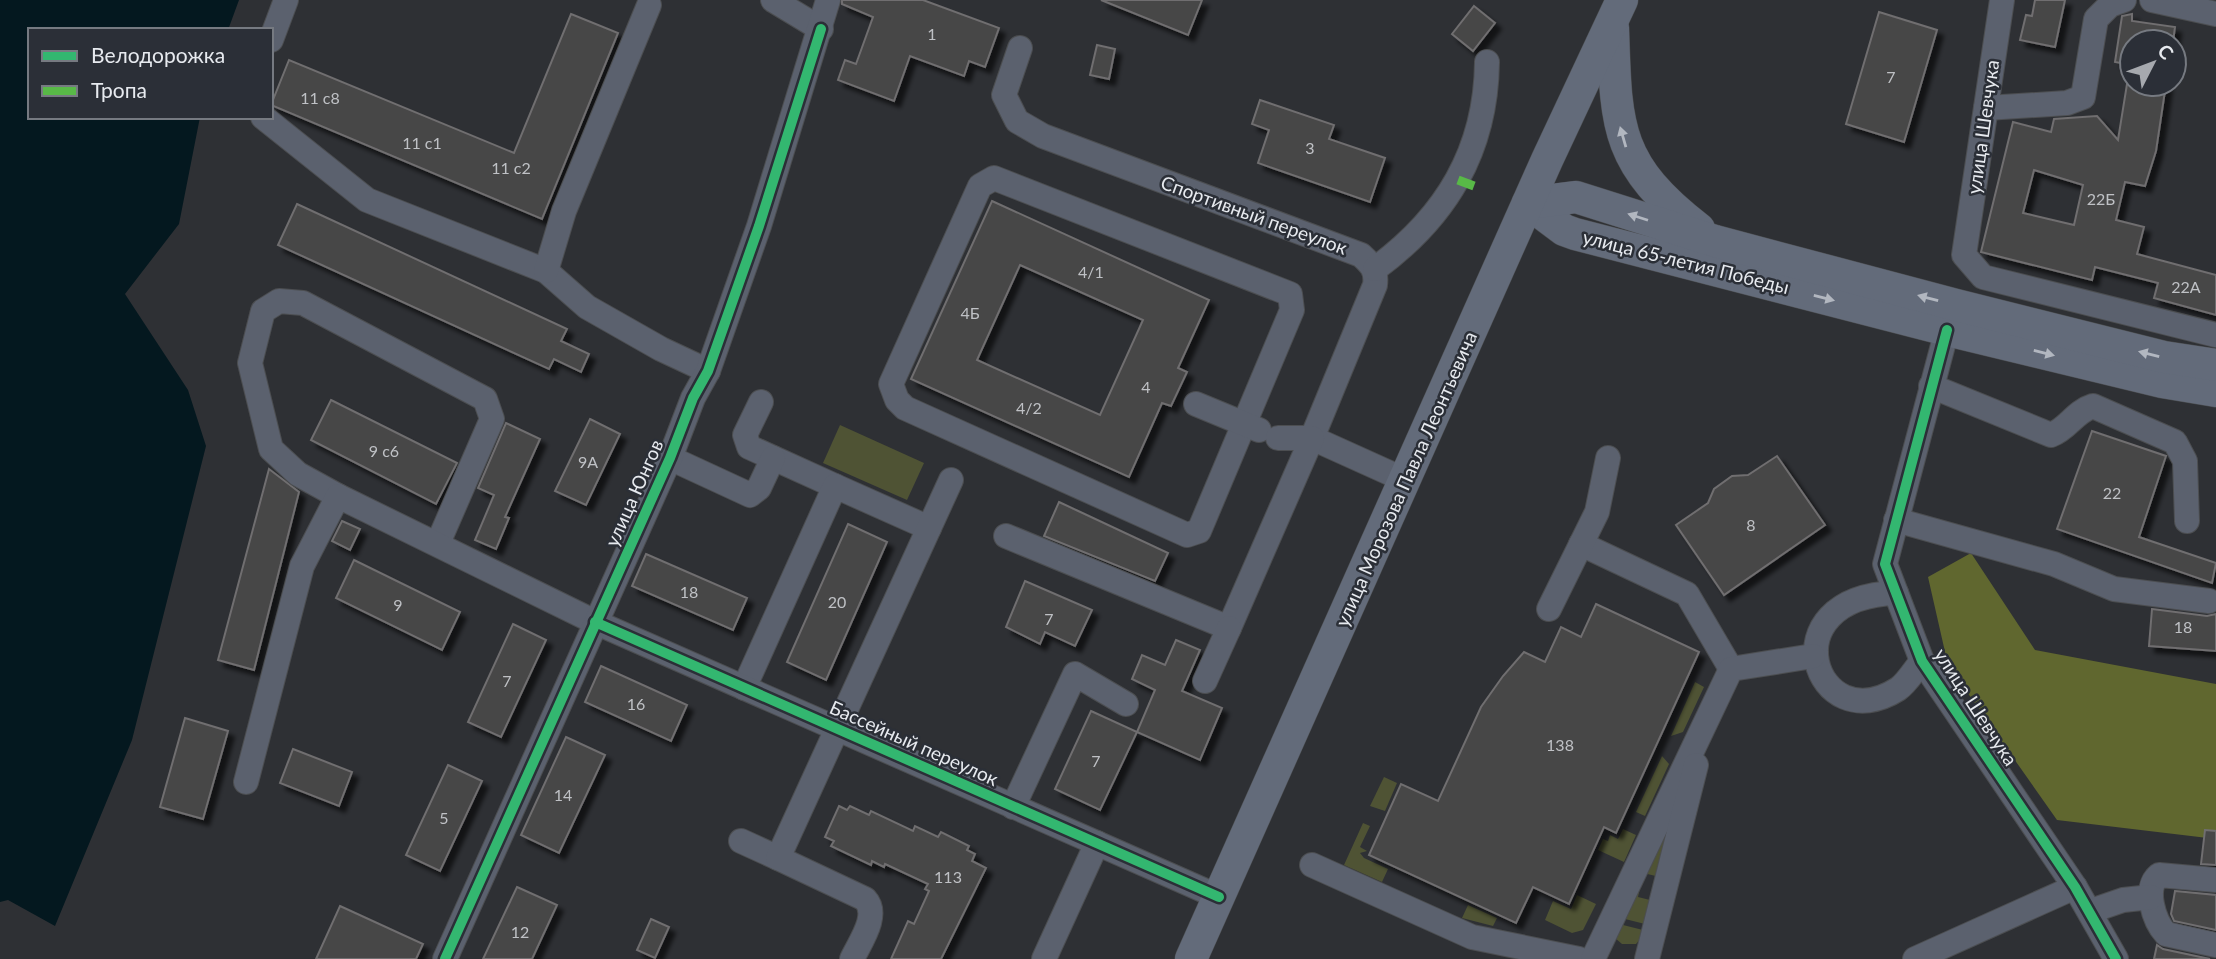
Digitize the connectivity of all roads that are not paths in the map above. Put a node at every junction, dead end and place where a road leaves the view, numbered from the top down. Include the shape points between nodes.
1 (286, 0) edge
2 (773, 0) edge
3 (828, 0) edge
4 (2002, 0) edge
5 (2124, 0) edge
6 (2152, 0) edge
7 (649, 5) dead end
8 (1618, 10) edge
9 (2216, 14) edge
10 (821, 29) junction
11 (273, 35) edge
12 (1020, 47) dead end
13 (1487, 62) dead end
14 (1986, 108) junction
15 (266, 119) edge
16 (1528, 204) junction
17 (1715, 241) junction
18 (1375, 269) junction
19 (546, 271) junction
20 (1947, 330) junction
21 (2216, 335) edge
22 (2216, 365) edge
23 (708, 371) junction
24 (1931, 386) junction
25 (2216, 391) edge
26 (761, 402) dead end
27 (1196, 404) dead end
28 (1261, 431) junction
29 (1312, 438) junction
30 (670, 458) junction
31 (773, 458) junction
32 (1608, 458) dead end
33 (1405, 480) junction
34 (951, 481) dead end
35 (835, 486) junction
36 (338, 496) junction
37 (1896, 520) junction
38 (2187, 521) dead end
39 (929, 528) junction
40 (1006, 536) dead end
41 (438, 543) junction
42 (1581, 544) junction
43 (1896, 593) junction
44 (2209, 601) dead end
45 (1549, 609) dead end
46 (594, 622) junction
47 (1229, 628) junction
48 (1813, 656) junction
49 (1922, 661) junction
50 (1731, 669) junction
51 (1205, 681) dead end
52 (744, 688) junction
53 (1126, 704) dead end
54 (1703, 727) junction
55 (838, 729) junction
56 (246, 782) dead end
57 (1013, 807) junction
58 (741, 841) dead end
59 (1097, 843) junction
60 (778, 858) junction
61 (1312, 865) dead end
62 (2216, 880) edge
63 (2075, 887) junction
64 (1219, 897) junction
65 (2151, 897) junction
66 (2091, 911) junction
67 (2216, 945) edge
68 (445, 959) edge
69 (852, 959) edge
70 (1044, 959) edge
71 (1191, 959) edge
72 (1579, 959) edge
73 (1593, 959) edge
74 (1647, 959) edge
75 (1915, 959) edge
76 (2116, 959) edge

1 - 11 street
2 - 10 street
3 - 10 street, улица Юнгов
4 - 14 street, улица Шевчука
5 - 14 street via 2110,5 2096,19 2083,97 2067,103
6 - 9 street
7 - 19 street via 564,211
8 - 16 main road, улица Морозова Павла Леонтьевича
17 -> 8 main road via 1657,194 1624,145 1615,106
10 - 23 street, улица Юнгов
12 - 18 street, Спортивный переулок via 1004,95 1017,121 1043,136 1361,255
13 - 18 street via 1480,131 1454,188 1399,250
14 - 21 street, улица Шевчука via 1964,255 1983,277
15 - 19 street via 367,200
17 -> 16 main road, улица 65-летия Победы via 1576,197
16 -> 20 main road, улица 65-летия Победы via 1569,232
16 - 33 main road, улица Морозова Павла Леонтьевича
22 -> 17 main road, улица 65-летия Победы via 2164,357
18 - 29 street via 1375,285
19 - 23 street via 587,307
20 - 24 street, улица Шевчука
20 -> 25 main road, улица 65-летия Победы
23 - 30 street, улица Юнгов
24 - 37 street, улица Шевчука
24 - 38 street via 2051,435 2064,430 2078,411 2093,406 2175,442 2185,461
26 - 31 street via 745,441 748,447
27 - 28 street
28 - 28 street via 1293,310 1290,294 994,178 980,186 891,384 905,408 1187,535 1203,526
28 - 29 street
29 - 33 street
29 - 47 street
30 - 31 street via 750,495 759,488
30 - 46 street, улица Юнгов
31 - 35 street
32 - 42 street via 1597,512
33 - 64 main road, улица Морозова Павла Леонтьевича
34 - 39 street
35 - 39 street
35 - 52 street
36 - 41 street, Бассейный переулок
36 - 41 street, Бассейный переулок via 298,474 271,449 250,363 263,311 279,301 303,303 485,399 492,419
36 - 56 street via 302,566
37 - 43 street, улица Шевчука via 1885,564
37 - 44 street via 2054,564 2114,589
39 - 55 street
40 - 47 street
41 - 46 street, Бассейный переулок
42 - 45 street
42 - 50 street via 1687,594
43 - 48 street via 1850,600 1819,630
43 - 49 street, улица Шевчука
46 - 52 street, Бассейный переулок
46 - 68 street, улица Юнгов
47 - 51 street
48 - 49 street via 1826,683 1840,696 1870,702 1900,688
48 - 50 street
49 - 63 street, улица Шевчука
50 - 54 street
52 - 55 street, Бассейный переулок
53 - 57 street via 1075,674
54 - 73 street
54 - 74 street
55 - 57 street, Бассейный переулок
55 - 60 street
57 - 59 street, Бассейный переулок
58 - 60 street
59 - 64 street, Бассейный переулок
59 - 70 street
60 - 69 street via 872,905
61 - 72 street via 1472,937
62 - 65 street via 2159,875 2151,886
63 - 66 street, улица Шевчука
63 - 75 street
64 - 71 main road, улица Морозова Павла Леонтьевича
65 - 66 street
65 - 67 street via 2166,934
66 - 76 street, улица Шевчука

